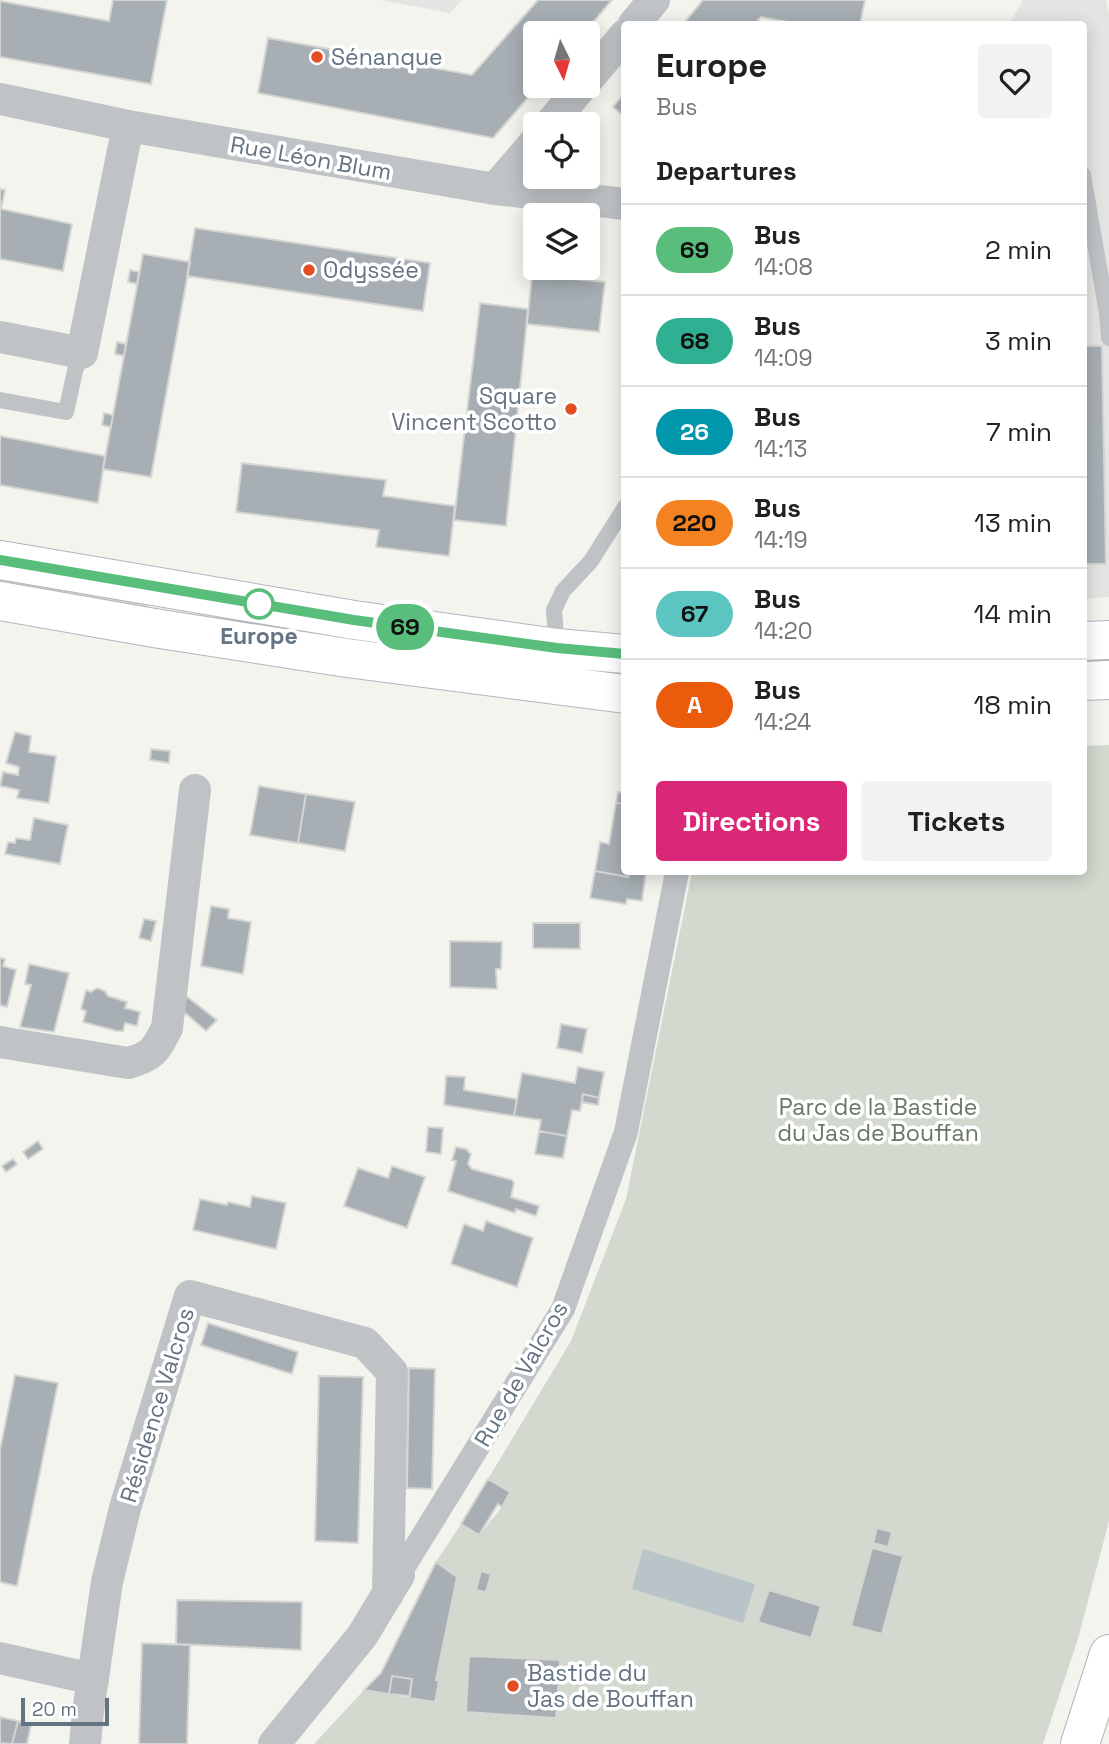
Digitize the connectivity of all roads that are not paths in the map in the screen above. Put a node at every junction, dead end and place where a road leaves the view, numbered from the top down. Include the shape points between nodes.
1 (654, 0) edge
2 (636, 21) edge
3 (621, 40) edge
4 (600, 65) edge
5 (572, 98) edge
6 (0, 99) edge
7 (560, 112) edge
8 (128, 126) junction
9 (523, 157) edge
10 (495, 189) junction
11 (621, 204) edge
12 (1087, 216) edge
13 (1090, 250) edge
14 (0, 337) edge
15 (1109, 338) edge
16 (82, 353) junction
17 (0, 400) edge
18 (621, 513) edge
19 (0, 561) edge
20 (0, 601) edge
21 (1109, 640) edge
22 (1087, 641) edge
23 (557, 648) junction
24 (621, 654) edge
25 (1109, 680) edge
26 (1087, 681) edge
27 (621, 694) edge
28 (195, 790) dead end
29 (676, 875) edge
30 (0, 1042) edge
31 (396, 1581) junction
32 (1109, 1654) edge
33 (0, 1658) edge
34 (93, 1679) junction
35 (85, 1744) edge
36 (274, 1744) edge
37 (1080, 1744) edge

1 - 2 street
3 - 4 street
5 - 7 street
6 - 8 street, Rue Léon Blum
8 - 10 street, Rue Léon Blum
8 - 16 street
9 - 10 street
10 - 11 street, Rue Léon Blum
12 - 13 lane
13 - 15 lane
14 - 16 street
16 - 17 lane via 66,412
18 - 23 lane via 591,561 563,591 554,610
19 - 23 main road
20 - 27 main road via 347,658
21 - 22 main road
23 - 24 main road
25 - 26 main road
28 - 30 street via 167,1028 158,1046 145,1058 128,1063
29 - 31 street, Rue de Valcros via 626,1132 563,1308
31 - 34 street, Résidence Valcros via 392,1373 365,1343 190,1296 125,1508 107,1581
31 - 36 street, Rue de Valcros via 362,1636
32 - 37 main road
33 - 34 street
34 - 35 street, Résidence Valcros

